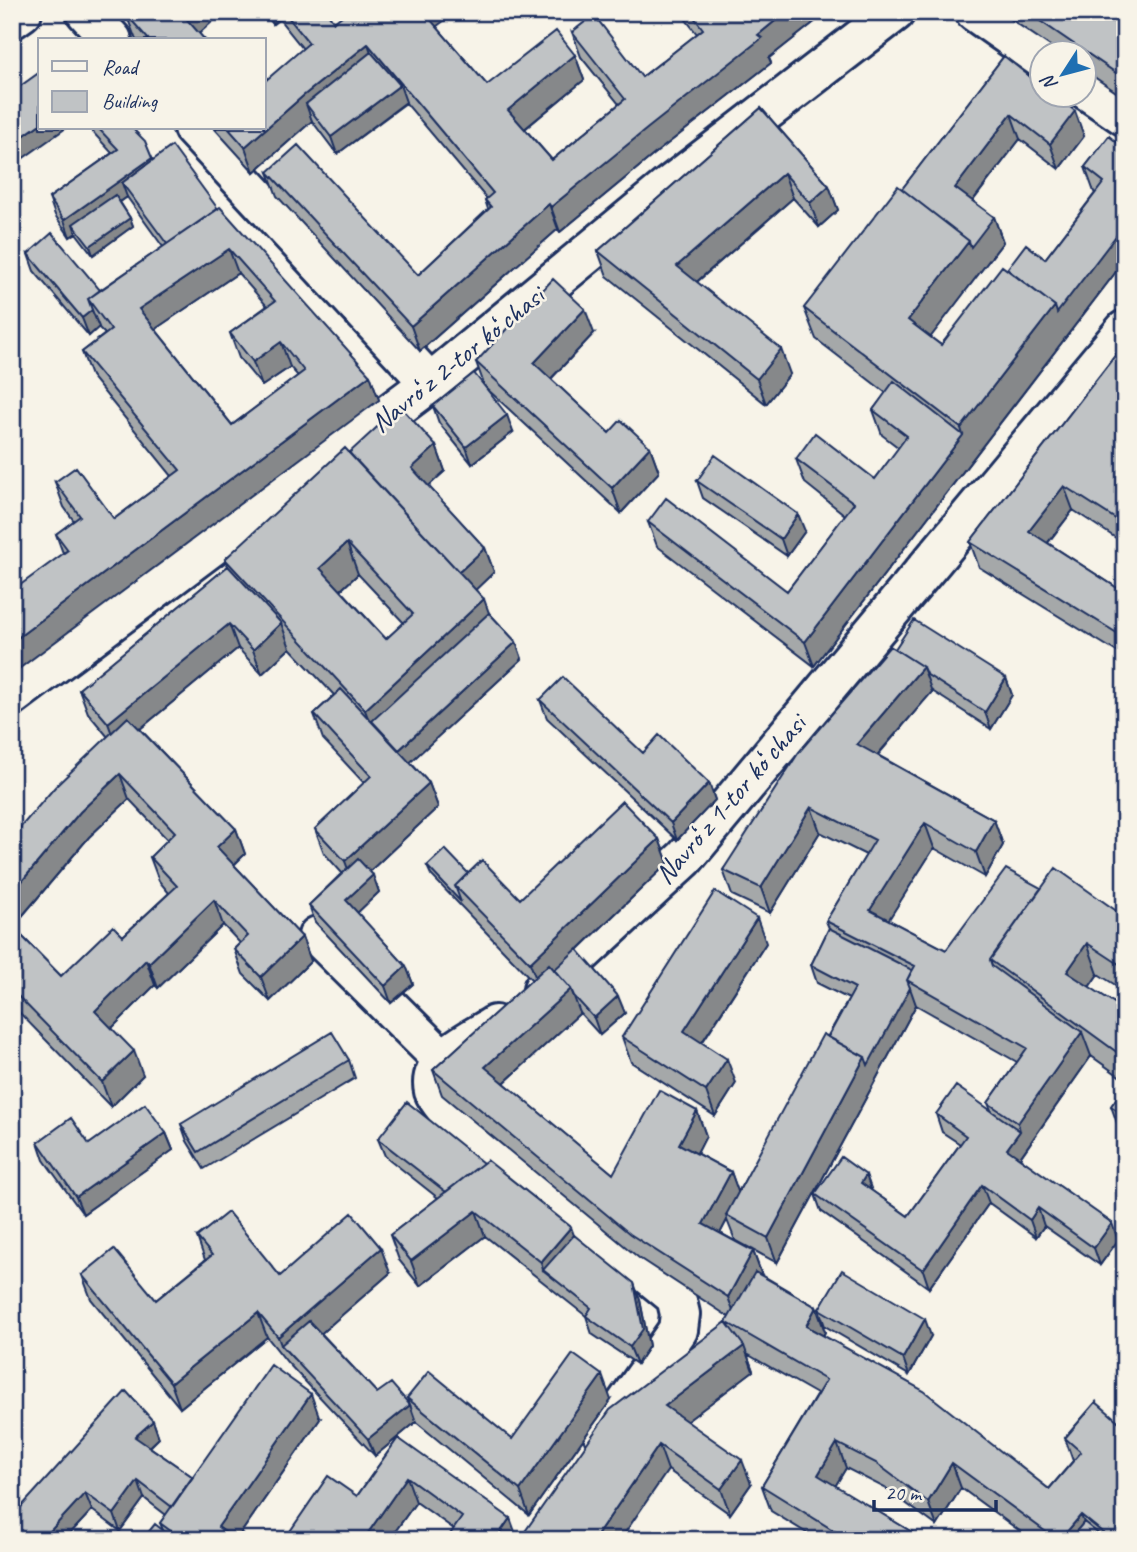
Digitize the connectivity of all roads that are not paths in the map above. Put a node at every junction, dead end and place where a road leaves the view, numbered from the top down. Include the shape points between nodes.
1 (22, 12) edge
2 (86, 12) edge
3 (895, 12) edge
4 (975, 12) edge
5 (12, 19) edge
6 (110, 38) edge
7 (1028, 49) edge
8 (1098, 98) edge
9 (1125, 116) edge
10 (195, 130) edge
11 (1125, 330) edge
12 (430, 383) junction
13 (12, 696) edge
14 (318, 936) edge
15 (443, 1060) junction
16 (585, 1462) edge

1 - 5 street
2 - 6 street
3 - 12 street, Navroʻz 2-tor koʻchasi via 668,187
4 - 7 street
8 - 9 street
10 - 12 street
11 - 15 street, Navroʻz 1-tor koʻchasi via 685,858 538,994
12 - 13 street, Navroʻz 2-tor koʻchasi
14 - 15 street
15 - 16 street via 433,1076 434,1093 446,1110 676,1297 678,1329

